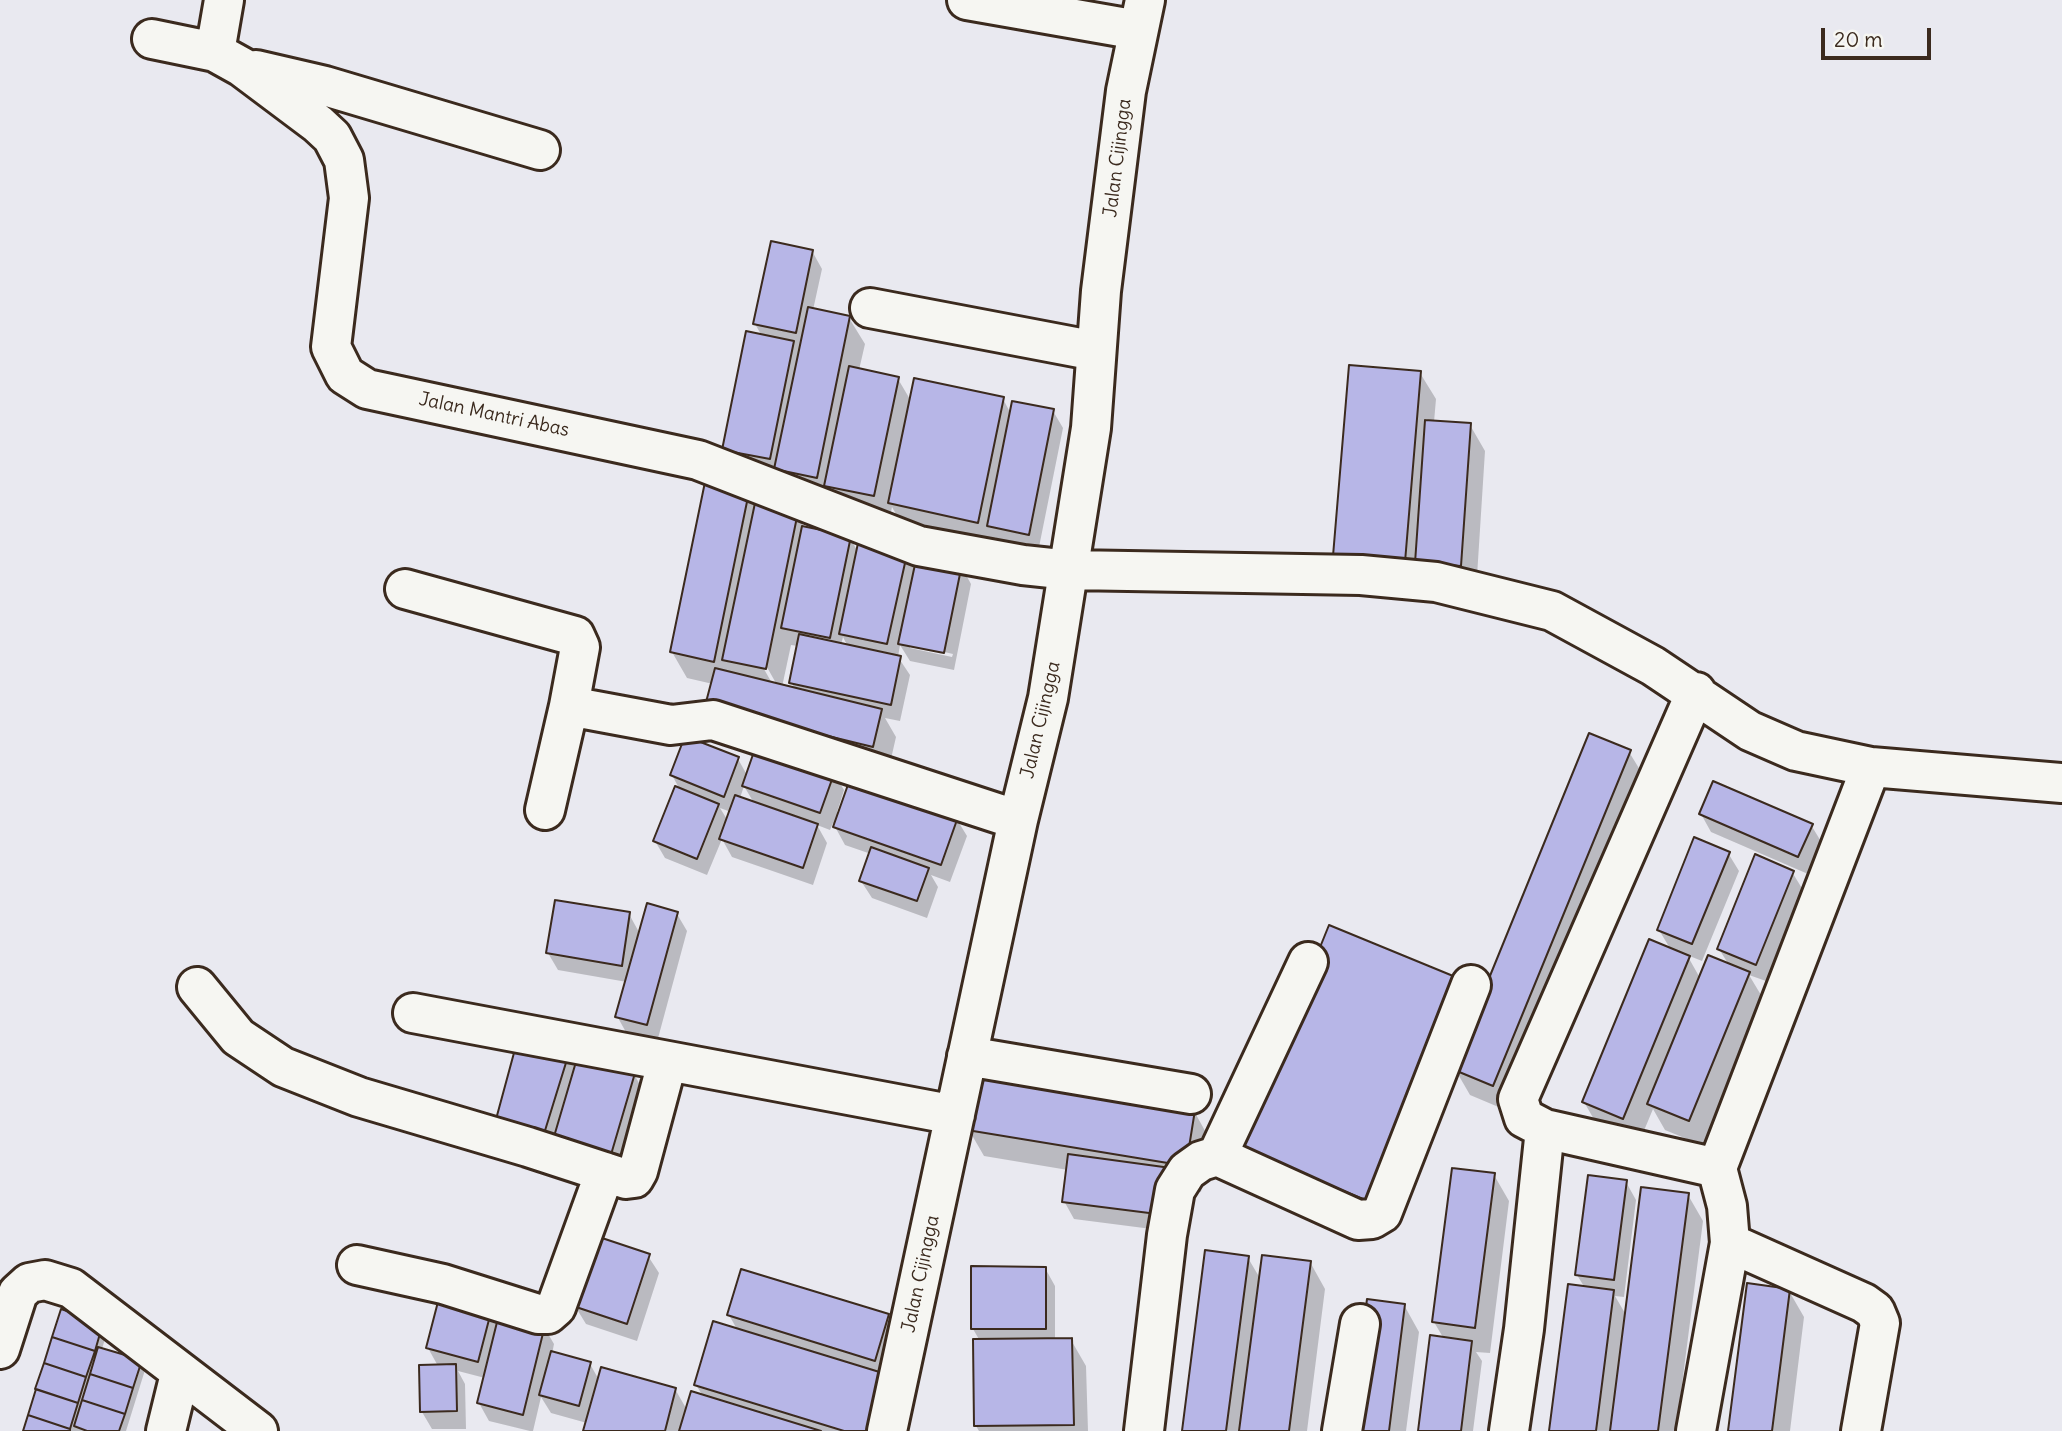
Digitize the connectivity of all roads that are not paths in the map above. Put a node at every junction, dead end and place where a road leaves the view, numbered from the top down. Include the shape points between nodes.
1 (223, 0) edge
2 (967, 0) edge
3 (1142, 15) edge
4 (152, 39) dead end
5 (229, 59) junction
6 (540, 150) dead end
7 (870, 308) dead end
8 (1097, 351) junction
9 (1070, 570) junction
10 (405, 589) dead end
11 (1696, 692) junction
12 (569, 706) junction
13 (1871, 767) junction
14 (2062, 783) edge
15 (545, 810) dead end
16 (1017, 820) junction
17 (1308, 961) dead end
18 (1471, 985) dead end
19 (197, 987) dead end
20 (413, 1013) dead end
21 (967, 1056) junction
22 (667, 1063) junction
23 (1191, 1094) dead end
24 (955, 1115) junction
25 (1545, 1129) junction
26 (1217, 1156) junction
27 (1717, 1168) junction
28 (605, 1172) junction
29 (1730, 1243) junction
30 (357, 1265) dead end
31 (1360, 1324) dead end
32 (0, 1349) edge
33 (180, 1374) junction
34 (166, 1431) edge
35 (258, 1431) edge
36 (887, 1431) edge
37 (1144, 1431) edge
38 (1342, 1431) edge
39 (1509, 1431) edge
40 (1696, 1431) edge
41 (1861, 1431) edge

1 - 5 street
2 - 3 street
3 - 8 street, Jalan Cijingga via 1126,91
4 - 5 street
5 - 6 street
5 - 9 street, Jalan Mantri Abas via 318,124 332,137 344,160 349,198 331,347 338,365 356,383 698,460 919,546
7 - 8 street
8 - 9 street, Jalan Cijingga
9 - 11 street, Jalan Mantri Abas via 1361,575 1436,582 1552,611
9 - 16 street, Jalan Cijingga via 1048,698
10 - 12 street via 575,636 580,647
11 - 13 street, Jalan Mantri Abas via 1750,731 1796,751
11 - 25 street via 1519,1094 1524,1118
12 - 15 street
12 - 16 street via 674,726 713,720
13 - 14 street, Jalan Mantri Abas
13 - 27 street
16 - 21 street, Jalan Cijingga
17 - 26 street
18 - 26 street via 1382,1213 1358,1220
19 - 28 street via 238,1037 283,1068 359,1097
20 - 22 street
21 - 23 street
21 - 24 street, Jalan Cijingga
22 - 24 street
22 - 28 street via 636,1176 626,1179
24 - 36 street, Jalan Cijingga
25 - 27 street
25 - 39 street
26 - 37 street via 1187,1171 1175,1190
27 - 29 street
28 - 30 street via 556,1307 548,1314
29 - 40 street
29 - 41 street via 1875,1311 1880,1323
31 - 38 street
32 - 33 street via 18,1293 29,1283 45,1280 71,1288
33 - 34 street
33 - 35 street

